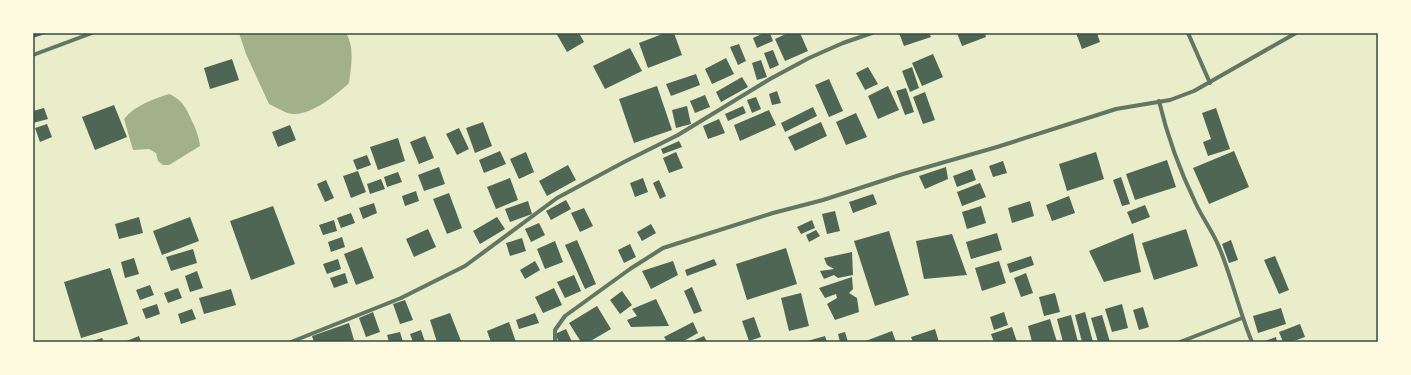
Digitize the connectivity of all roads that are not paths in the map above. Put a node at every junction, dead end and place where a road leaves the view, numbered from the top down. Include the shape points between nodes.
1 (92, 33) edge
2 (872, 33) edge
3 (1188, 33) edge
4 (1296, 33) edge
5 (33, 54) edge
6 (1210, 83) junction
7 (1159, 101) junction
8 (1242, 318) junction
9 (291, 342) edge
10 (555, 342) edge
11 (1180, 342) edge
12 (1252, 342) edge

1 - 5 street
2 - 9 street via 809,58 678,135 558,198 464,266 401,298
3 - 6 street
4 - 6 street
6 - 7 street via 1170,100
7 - 8 street via 1179,163 1196,203 1219,246
7 - 10 street via 1116,109 663,248 630,268 565,316 554,330
8 - 11 street
8 - 12 street

